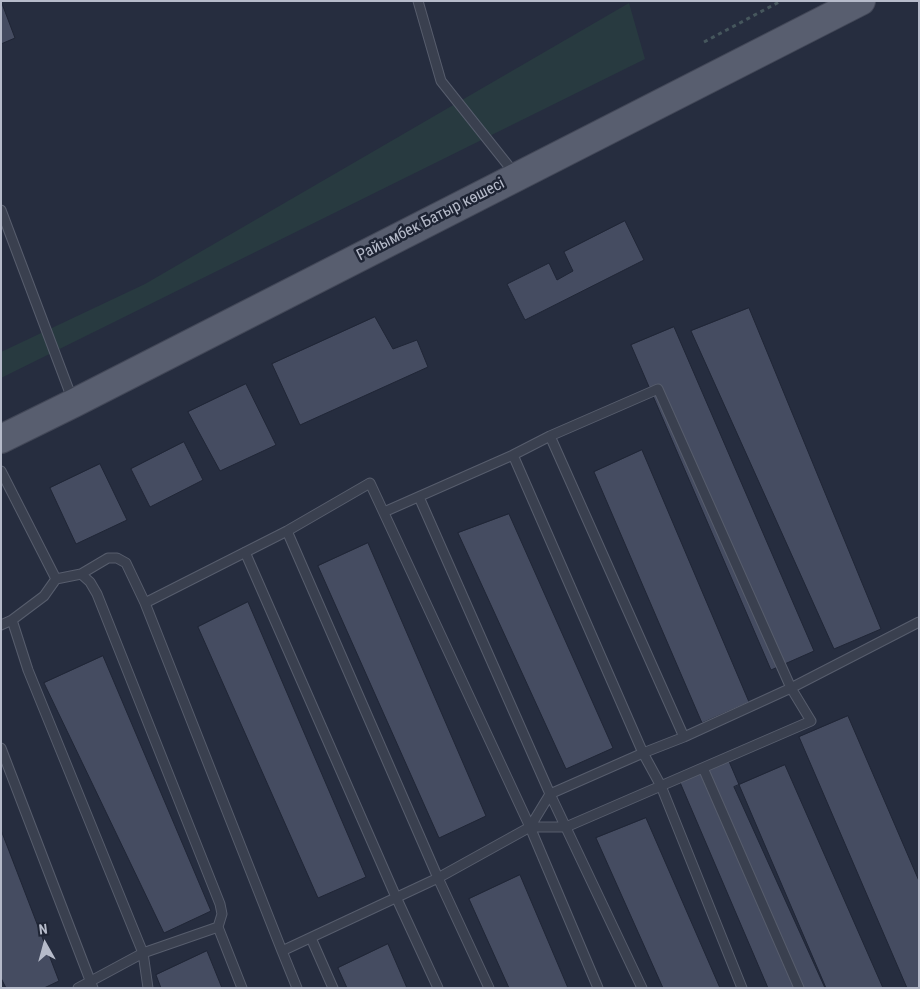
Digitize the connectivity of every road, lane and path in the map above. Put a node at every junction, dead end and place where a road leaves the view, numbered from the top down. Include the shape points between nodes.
1 (418, 1) edge
2 (781, 1) edge
3 (861, 1) edge
4 (704, 42) dead end
5 (517, 176) junction
6 (1, 210) edge
7 (74, 403) junction
8 (550, 436) junction
9 (1, 439) edge
10 (514, 455) junction
11 (1, 471) edge
12 (419, 497) junction
13 (384, 512) junction
14 (287, 531) junction
15 (246, 552) junction
16 (82, 574) junction
17 (56, 580) junction
18 (145, 603) junction
19 (12, 620) junction
20 (919, 622) edge
21 (1, 625) edge
22 (791, 688) junction
23 (684, 737) junction
24 (1, 748) edge
25 (643, 753) junction
26 (703, 768) junction
27 (661, 786) junction
28 (550, 794) junction
29 (566, 827) junction
30 (530, 828) junction
31 (438, 878) junction
32 (396, 897) junction
33 (218, 927) junction
34 (311, 938) junction
35 (282, 951) junction
36 (143, 953) junction
37 (92, 985) edge
38 (78, 988) edge
39 (148, 988) edge
40 (242, 988) edge
41 (297, 988) edge
42 (333, 988) edge
43 (438, 988) edge
44 (489, 988) edge
45 (598, 988) edge
46 (642, 988) edge
47 (742, 988) edge
48 (799, 988) edge

1 - 5 lane via 441,81
2 - 4 path
3 - 5 main road, Райымбек Батыр көшесі
5 - 7 main road, Райымбек Батыр көшесі
6 - 7 lane
7 - 9 main road, Райымбек Батыр көшесі
8 - 10 lane
8 - 22 lane via 658,389
8 - 23 lane
10 - 12 lane
10 - 25 lane
11 - 17 lane
12 - 13 lane
12 - 28 lane
13 - 14 lane via 370,483
13 - 30 lane
14 - 15 lane
14 - 31 lane
15 - 18 lane
15 - 32 lane
16 - 17 lane
16 - 18 lane via 108,558 126,562
16 - 33 lane via 97,594 220,904 222,914
17 - 19 lane via 44,596
18 - 35 lane
19 - 21 lane
19 - 36 lane via 28,670
20 - 22 lane
22 - 23 lane
22 - 26 lane via 811,721
23 - 25 lane
24 - 37 lane
25 - 27 lane
25 - 28 lane
26 - 27 lane
26 - 48 lane
27 - 29 lane
27 - 47 lane
28 - 29 lane
28 - 30 lane
29 - 30 lane
29 - 46 lane
30 - 31 lane
30 - 45 lane
31 - 32 lane
31 - 44 lane
32 - 34 lane
32 - 43 lane
33 - 36 lane
33 - 40 lane
34 - 35 lane
34 - 42 lane
35 - 41 lane
36 - 37 lane
36 - 39 lane
37 - 38 lane

